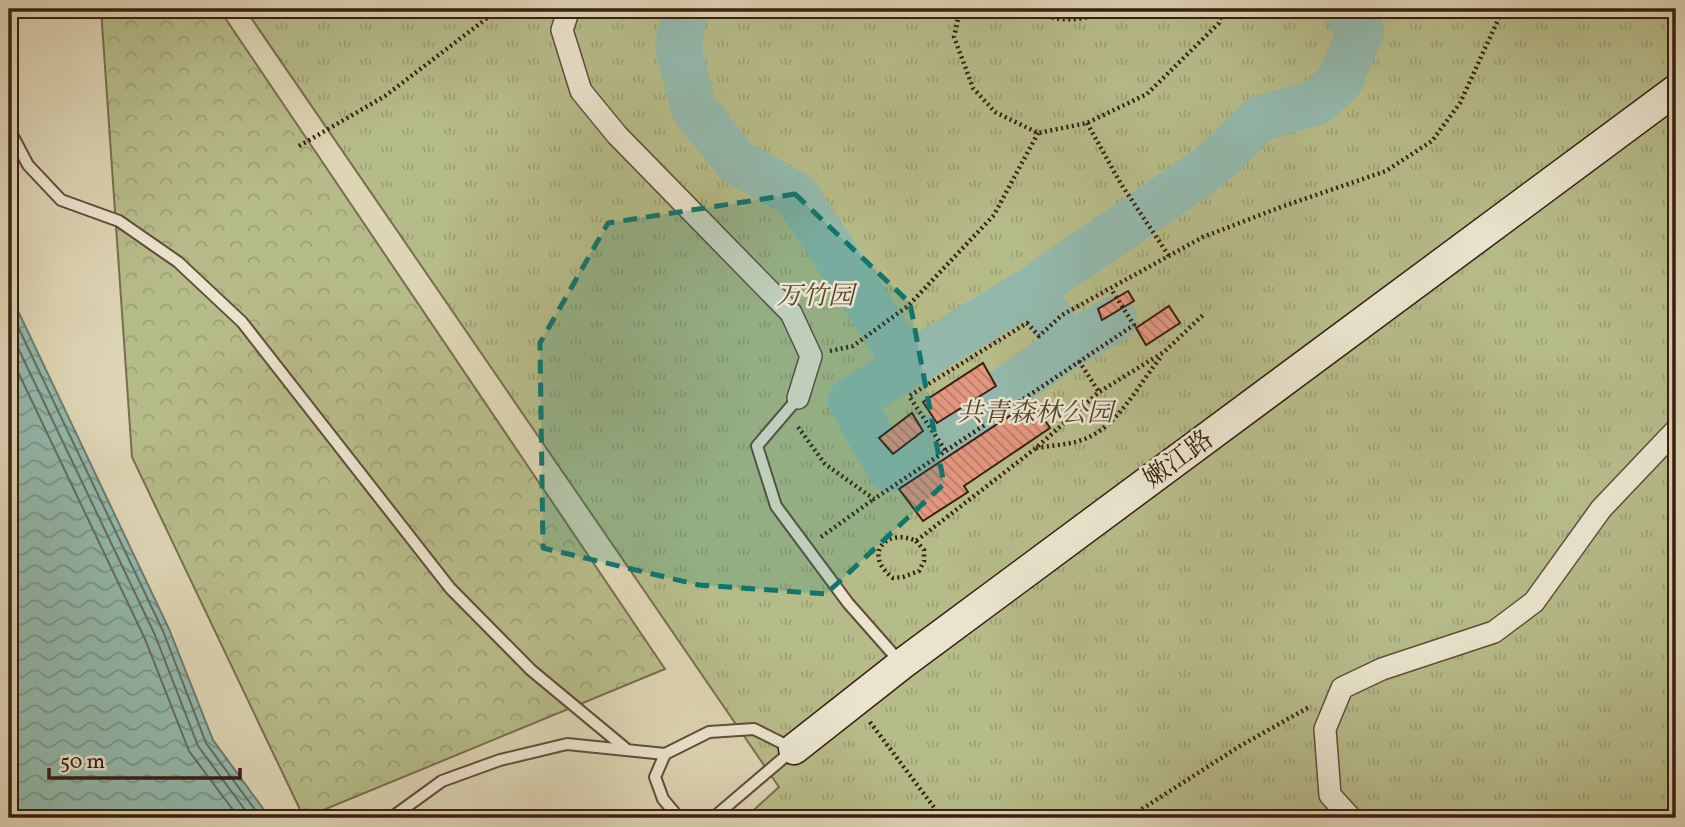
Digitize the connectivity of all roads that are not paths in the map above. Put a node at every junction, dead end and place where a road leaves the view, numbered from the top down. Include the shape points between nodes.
1 (569, 9) edge
2 (1676, 90) edge
3 (9, 129) edge
4 (798, 398) joint
5 (1676, 430) edge
6 (902, 664) junction
7 (625, 748) junction
8 (794, 749) junction
9 (665, 754) junction
10 (391, 818) edge
11 (679, 818) edge
12 (713, 818) edge
13 (1351, 818) edge

1 - 4 street via 562,30 581,91 617,135 791,313 811,356
2 - 6 street, 嫩江路
3 - 7 lane via 28,165 61,200 119,221 178,262 242,322 450,588 531,670
4 - 6 lane via 757,446 776,506 848,603
5 - 13 street via 1601,509 1534,602 1493,632 1382,669 1342,688 1325,729 1329,794
6 - 8 street, 嫩江路
7 - 9 lane
7 - 10 lane via 567,744 500,760 442,781
8 - 9 lane via 754,729 709,732
8 - 12 lane
9 - 11 lane via 655,777 663,799

